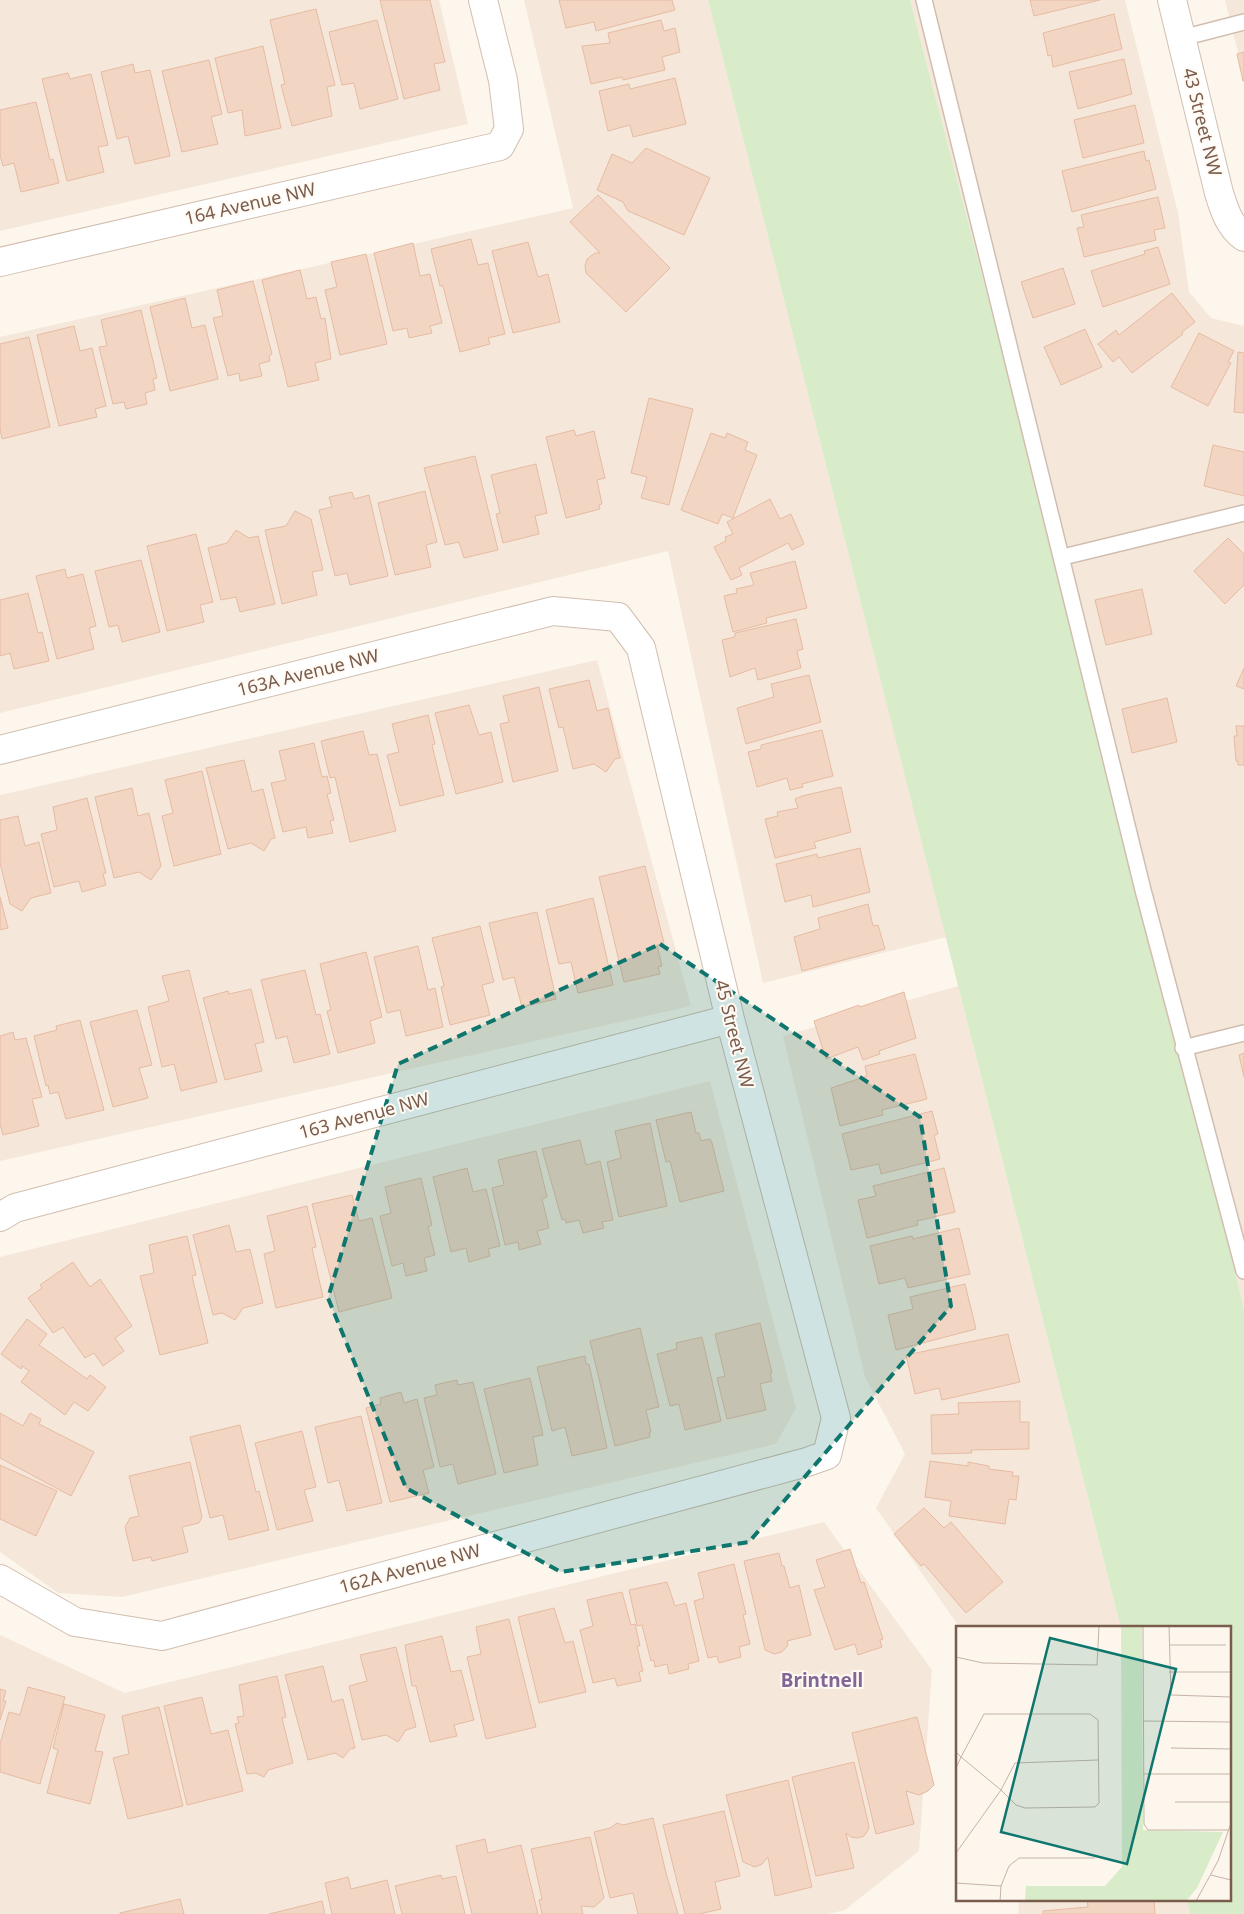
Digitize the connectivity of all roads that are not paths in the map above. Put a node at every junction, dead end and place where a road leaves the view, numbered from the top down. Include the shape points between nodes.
1 (483, 0) edge
2 (924, 0) edge
3 (1172, 0) edge
4 (1244, 22) edge
5 (1182, 38) junction
6 (1244, 237) edge
7 (0, 262) edge
8 (1244, 513) edge
9 (1063, 557) junction
10 (618, 617) joint
11 (0, 750) edge
12 (730, 1019) junction
13 (1244, 1033) edge
14 (1184, 1048) junction
15 (0, 1218) edge
16 (1244, 1270) edge
17 (827, 1455) joint
18 (0, 1579) edge

1 - 7 street, 164 Avenue NW via 503,80 509,130 500,146
2 - 9 lane
3 - 5 street, 43 Street NW
4 - 5 lane
5 - 6 street, 43 Street NW via 1219,193 1226,214
8 - 9 lane
9 - 14 lane
10 - 11 street, 163A Avenue NW via 553,611
10 - 12 street, 45 Street NW via 641,648
12 - 15 street, 163 Avenue NW via 15,1208
12 - 17 street, 45 Street NW via 836,1418
13 - 14 lane
14 - 16 lane
17 - 18 street, 162A Avenue NW via 162,1636 75,1622

